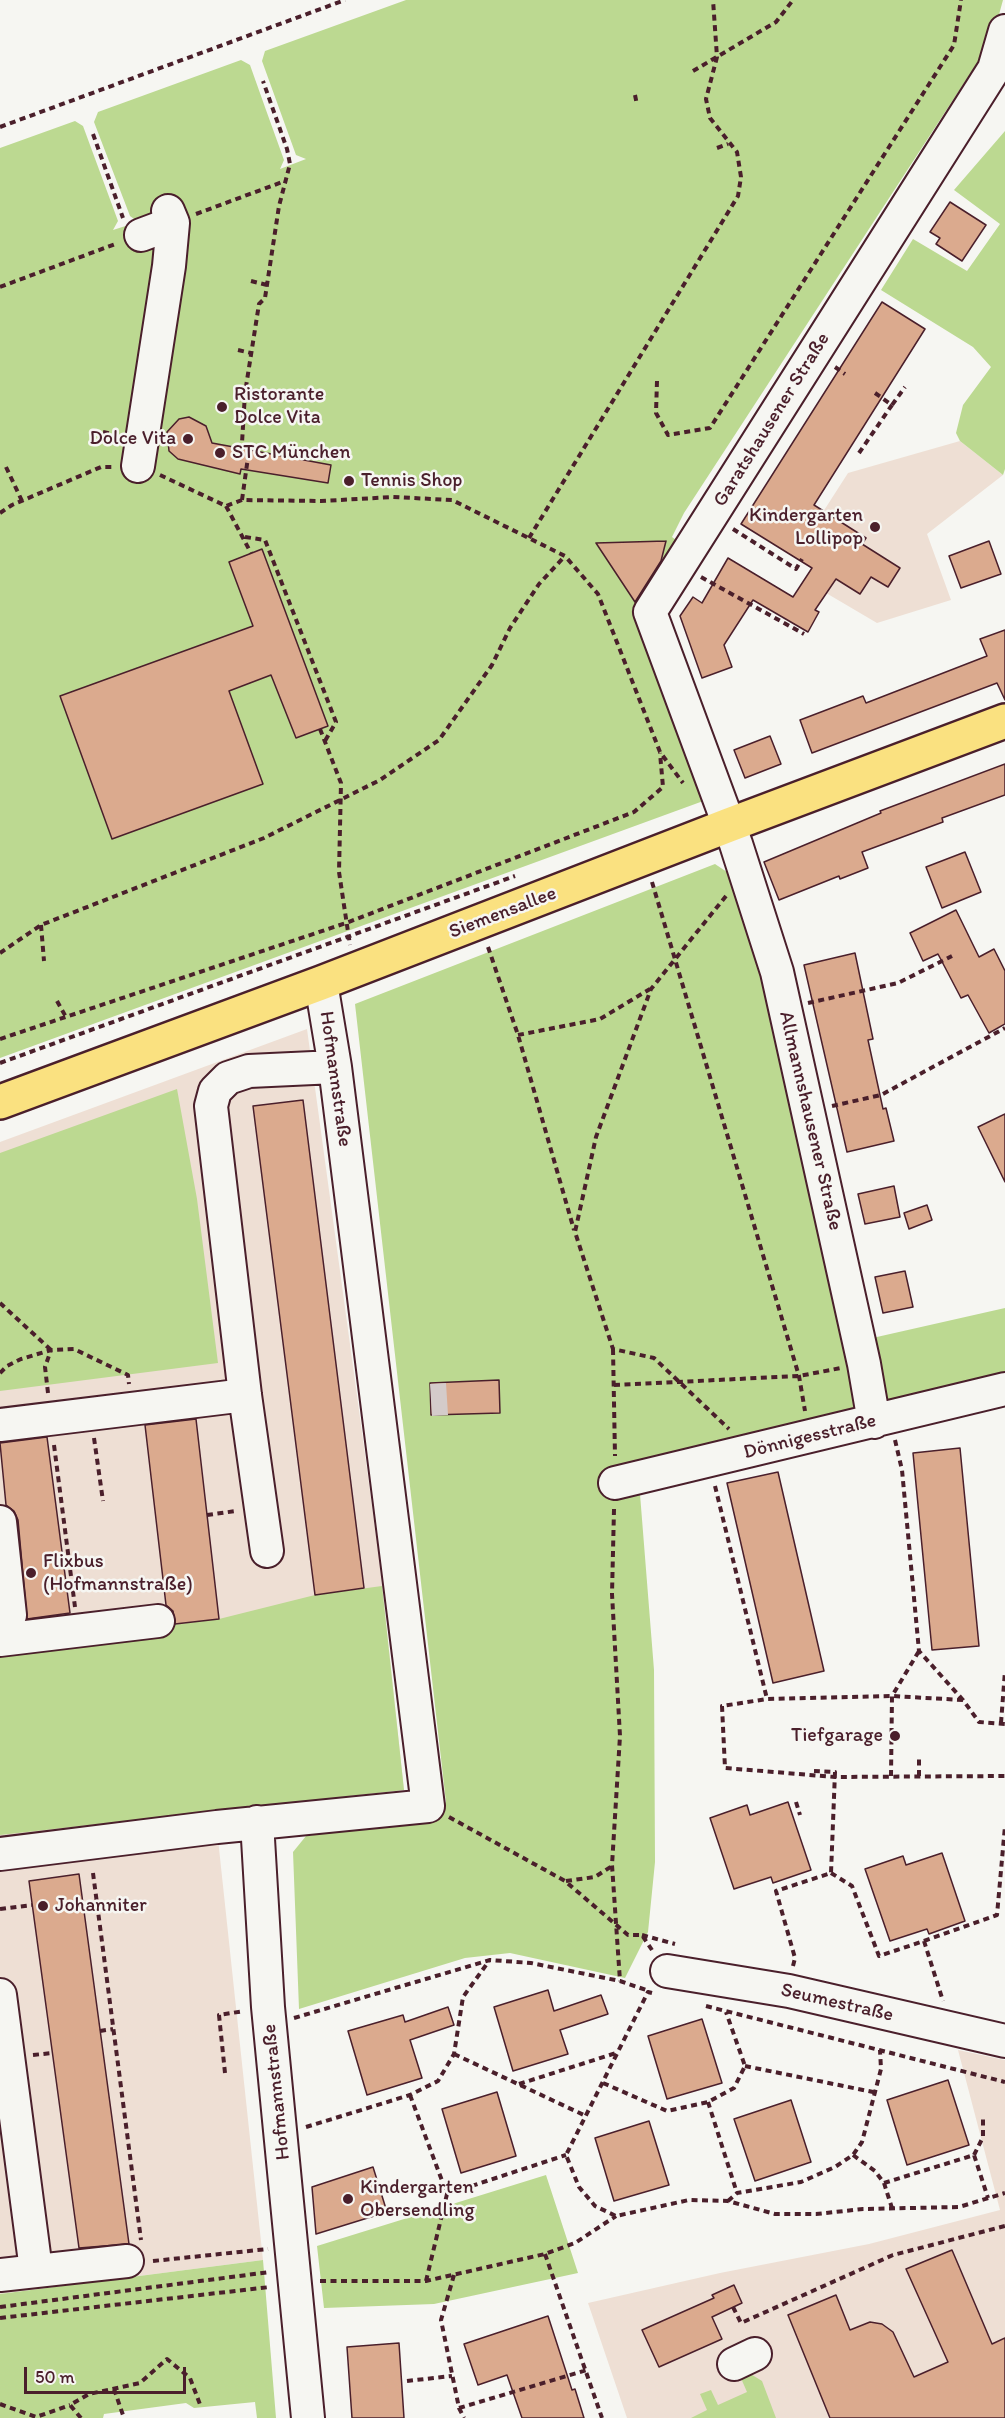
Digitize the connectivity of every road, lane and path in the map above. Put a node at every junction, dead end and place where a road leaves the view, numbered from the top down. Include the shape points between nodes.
1 (345, 0) edge
2 (713, 0) edge
3 (793, 0) edge
4 (962, 0) edge
5 (1005, 31) edge
6 (717, 57) junction
7 (693, 70) dead end
8 (263, 81) dead end
9 (635, 94) dead end
10 (637, 105) dead end
11 (0, 127) edge
12 (93, 134) dead end
13 (728, 144) dead end
14 (717, 148) dead end
15 (285, 181) junction
16 (171, 217) junction
17 (141, 235) junction
18 (251, 281) dead end
19 (267, 285) junction
20 (0, 287) edge
21 (237, 350) dead end
22 (251, 353) junction
23 (657, 381) dead end
24 (905, 387) dead end
25 (875, 393) dead end
26 (892, 405) junction
27 (859, 453) dead end
28 (138, 466) junction
29 (6, 467) dead end
30 (242, 500) junction
31 (22, 501) junction
32 (226, 506) junction
33 (0, 513) edge
34 (713, 516) junction
35 (245, 537) junction
36 (530, 538) junction
37 (777, 547) dead end
38 (251, 553) dead end
39 (773, 554) junction
40 (565, 556) junction
41 (802, 558) dead end
42 (680, 565) junction
43 (804, 634) dead end
44 (1005, 722) edge
45 (320, 729) dead end
46 (325, 741) junction
47 (660, 752) junction
48 (687, 789) dead end
49 (341, 799) junction
50 (729, 825) junction
51 (644, 858) junction
52 (745, 872) junction
53 (523, 873) dead end
54 (346, 923) junction
55 (41, 925) junction
56 (347, 937) junction
57 (487, 944) dead end
58 (0, 953) edge
59 (353, 954) dead end
60 (952, 956) dead end
61 (676, 958) junction
62 (44, 961) dead end
63 (321, 983) junction
64 (651, 989) junction
65 (57, 1001) dead end
66 (785, 1008) junction
67 (66, 1017) junction
68 (1005, 1028) edge
69 (518, 1035) junction
70 (0, 1039) edge
71 (0, 1063) edge
72 (335, 1067) junction
73 (0, 1102) edge
74 (808, 1111) junction
75 (575, 1232) junction
76 (0, 1303) edge
77 (613, 1349) junction
78 (51, 1350) junction
79 (864, 1364) junction
80 (0, 1373) edge
81 (799, 1376) junction
82 (678, 1382) junction
83 (614, 1385) junction
84 (1005, 1389) edge
85 (245, 1395) junction
86 (132, 1408) junction
87 (90, 1414) junction
88 (51, 1419) junction
89 (882, 1420) junction
90 (0, 1425) edge
91 (809, 1438) junction
92 (753, 1452) junction
93 (710, 1462) junction
94 (615, 1483) junction
95 (103, 1501) dead end
96 (1, 1532) edge
97 (267, 1551) dead end
98 (158, 1621) dead end
99 (5, 1628) edge
100 (78, 1630) junction
101 (919, 1651) junction
102 (1005, 1671) edge
103 (892, 1696) junction
104 (767, 1700) junction
105 (963, 1700) junction
106 (1003, 1723) edge
107 (919, 1755) dead end
108 (814, 1771) dead end
109 (891, 1776) junction
110 (919, 1776) junction
111 (1005, 1776) edge
112 (836, 1777) junction
113 (796, 1802) dead end
114 (428, 1806) junction
115 (800, 1815) dead end
116 (257, 1822) junction
117 (1005, 1826) edge
118 (0, 1854) edge
119 (612, 1866) junction
120 (93, 1873) dead end
121 (831, 1873) junction
122 (565, 1881) junction
123 (32, 1905) dead end
124 (0, 1909) edge
125 (616, 1922) junction
126 (924, 1941) junction
127 (490, 1960) junction
128 (620, 1981) junction
129 (658, 1986) junction
130 (789, 1991) junction
131 (0, 1995) edge
132 (704, 2006) dead end
133 (726, 2011) junction
134 (281, 2013) junction
135 (939, 2026) junction
136 (113, 2029) junction
137 (100, 2031) dead end
138 (1005, 2041) edge
139 (880, 2050) junction
140 (617, 2052) junction
141 (454, 2054) junction
142 (745, 2066) junction
143 (225, 2073) dead end
144 (1005, 2082) edge
145 (602, 2083) junction
146 (519, 2084) junction
147 (873, 2092) junction
148 (410, 2096) junction
149 (708, 2102) junction
150 (586, 2116) junction
151 (983, 2118) dead end
152 (281, 2135) junction
153 (566, 2155) junction
154 (853, 2155) junction
155 (974, 2155) junction
156 (884, 2182) junction
157 (737, 2193) junction
158 (1005, 2193) edge
159 (447, 2194) junction
160 (988, 2198) junction
161 (728, 2201) junction
162 (892, 2208) junction
163 (616, 2216) junction
164 (1005, 2226) edge
165 (544, 2254) junction
166 (138, 2258) junction
167 (294, 2266) junction
168 (36, 2270) junction
169 (0, 2275) edge
170 (454, 2275) junction
171 (426, 2282) junction
172 (0, 2307) edge
173 (733, 2307) dead end
174 (0, 2318) edge
175 (587, 2370) junction
176 (452, 2376) junction
177 (407, 2381) dead end
178 (114, 2389) junction
179 (0, 2404) edge
180 (70, 2405) junction
181 (201, 2407) dead end
182 (459, 2408) junction
183 (81, 2418) edge
184 (124, 2418) edge
185 (308, 2418) edge
186 (464, 2418) edge
187 (602, 2418) edge

1 - 11 path
2 - 6 path
3 - 6 path via 776,22
4 - 23 path via 954,45 710,428 668,435 656,413
5 - 34 street, Garatshausener Straße via 994,69
6 - 7 path
6 - 36 path via 706,99 710,118 737,152 741,177 738,196
8 - 15 path via 288,149 290,164
9 - 10 path
12 - 17 path via 125,223
13 - 14 path
15 - 16 path
15 - 19 path
16 - 17 street
16 - 28 street via 169,266
17 - 20 path
18 - 19 path
19 - 22 path via 265,298 259,304
21 - 22 path
22 - 30 path via 242,443 249,450
24 - 26 path
25 - 26 path
26 - 27 path
28 - 31 path via 101,467
28 - 32 path
29 - 31 path
30 - 32 path
30 - 36 path via 452,500
31 - 33 path
32 - 35 path
34 - 39 path
34 - 42 street, Garatshausener Straße
35 - 38 path
35 - 46 path via 265,540 336,722
36 - 40 path
37 - 39 path
39 - 41 path via 796,569
40 - 47 path via 598,594
40 - 49 path via 539,584 510,628 492,665 439,740 380,780
42 - 43 path
42 - 50 street, Garatshausener Straße via 650,612
44 - 50 main road, Siemensallee
45 - 46 path
46 - 49 path via 341,783
47 - 48 path
47 - 54 path via 663,787 634,812
49 - 54 path via 339,872
49 - 55 path via 264,838
50 - 51 main road, Siemensallee
50 - 52 street, Allmannshausener Straße
51 - 61 path
51 - 63 main road, Siemensallee
52 - 61 path
52 - 66 street, Allmannshausener Straße
53 - 56 path
54 - 56 path
54 - 67 path
55 - 58 path
55 - 62 path
56 - 59 path
56 - 71 path
57 - 69 path
60 - 66 path via 898,982
61 - 64 path
61 - 81 path
63 - 72 street, Hofmannstraße
63 - 73 main road, Siemensallee
64 - 69 path via 600,1019
64 - 75 path via 596,1137
65 - 67 path
66 - 74 street, Allmannshausener Straße
67 - 70 path
68 - 74 path via 881,1095
69 - 75 path
72 - 85 street via 249,1071 228,1078 215,1091 211,1106
72 - 114 street, Hofmannstraße
74 - 79 street, Allmannshausener Straße
75 - 77 path
76 - 78 path
77 - 82 path via 654,1358
77 - 83 path
78 - 80 path via 21,1359
78 - 86 path via 74,1349 128,1375
78 - 88 path via 45,1367
79 - 81 path
79 - 89 street, Allmannshausener Straße
81 - 82 path
81 - 91 path
82 - 83 path
82 - 92 path
83 - 94 path
84 - 89 street, Dönnigesstraße
85 - 86 street
85 - 97 street
86 - 87 street
87 - 88 street
87 - 95 path
88 - 90 street
88 - 100 path
89 - 91 street, Dönnigesstraße
89 - 101 path via 902,1470
91 - 92 street, Dönnigesstraße
92 - 93 street, Dönnigesstraße
93 - 94 street, Dönnigesstraße
93 - 104 path
94 - 119 path via 612,1594 620,1736
96 - 99 street
98 - 100 street
99 - 100 street
101 - 103 path
101 - 105 path
102 - 106 path
103 - 104 path
103 - 105 path
103 - 109 path
104 - 112 path via 722,1706 724,1768
105 - 106 path via 979,1722
107 - 110 path
108 - 112 path via 835,1772
109 - 110 path
109 - 112 path
110 - 111 path
112 - 121 path
113 - 115 path
114 - 116 street
114 - 122 path
116 - 118 street
116 - 134 street, Hofmannstraße
117 - 126 path via 997,1915
119 - 122 path via 595,1877
119 - 125 path
120 - 136 path
121 - 126 path via 852,1886 879,1956
121 - 130 path via 776,1891 795,1958
122 - 125 path
123 - 124 path
125 - 128 path
125 - 129 path via 628,1935 642,1935
126 - 135 path via 943,1997
127 - 128 path via 531,1963
127 - 134 path
127 - 141 path via 463,1996
128 - 129 path
129 - 130 street, Seumestraße
129 - 140 path
130 - 135 street, Seumestraße
131 - 168 street
132 - 133 path
133 - 139 path
133 - 142 path
134 - 143 path via 219,2015
134 - 152 street, Hofmannstraße
135 - 138 street, Seumestraße
136 - 137 path
136 - 166 path
139 - 144 path
139 - 147 path via 881,2069
140 - 145 path
140 - 146 path
141 - 146 path
141 - 148 path via 438,2081
142 - 147 path
142 - 149 path via 734,2088
145 - 149 path via 667,2111
145 - 150 path
146 - 150 path
147 - 154 path via 862,2142
148 - 152 path
148 - 159 path
149 - 157 path
150 - 153 path
151 - 155 path via 983,2137
152 - 167 street, Hofmannstraße
153 - 159 path
153 - 163 path via 584,2193 595,2206
154 - 156 path
154 - 157 path via 835,2168 801,2182
155 - 156 path
155 - 160 path
156 - 162 path
157 - 161 path
158 - 160 path
159 - 171 path
160 - 162 path via 959,2207
161 - 162 path via 775,2214
161 - 163 path via 689,2200
163 - 165 path via 575,2243
164 - 173 path via 893,2255 741,2323
165 - 170 path
165 - 175 path
166 - 167 path
166 - 168 street
167 - 171 path via 321,2280
167 - 172 path
167 - 174 path
167 - 185 street, Hofmannstraße
168 - 169 street
170 - 171 path
170 - 176 path via 441,2319
175 - 182 path
175 - 187 path
176 - 177 path
176 - 182 path
178 - 180 path via 89,2394
178 - 181 path via 140,2383 167,2359 189,2378
178 - 184 path
179 - 180 path via 36,2417
180 - 183 path
182 - 186 path

